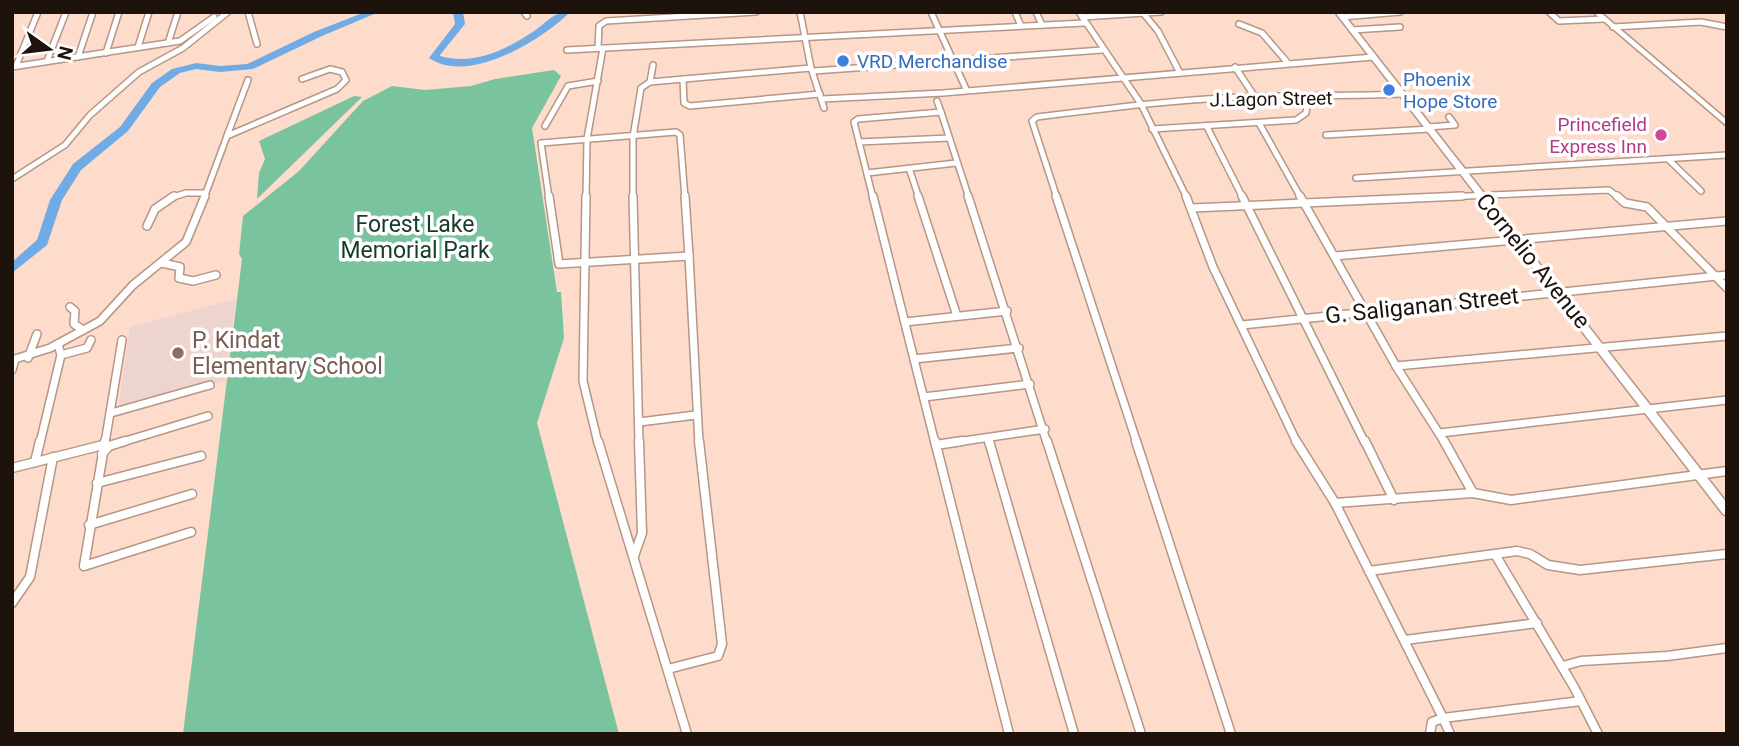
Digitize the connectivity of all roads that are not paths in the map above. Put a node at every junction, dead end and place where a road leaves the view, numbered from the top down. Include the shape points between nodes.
1 (38, 12) edge
2 (66, 12) edge
3 (93, 12) edge
4 (120, 12) edge
5 (149, 12) edge
6 (178, 12) edge
7 (220, 12) edge
8 (228, 12) edge
9 (248, 12) edge
10 (756, 12) edge
11 (800, 12) edge
12 (931, 12) edge
13 (1015, 12) edge
14 (1036, 12) edge
15 (1161, 12) edge
16 (1400, 12) edge
17 (1549, 12) edge
18 (1596, 12) edge
19 (1143, 13) edge
20 (1340, 15) edge
21 (1082, 17) edge
22 (1604, 19) junction
23 (1239, 24) dead end
24 (1042, 25) junction
25 (1021, 26) junction
26 (1400, 27) dead end
27 (1613, 27) junction
28 (1727, 27) edge
29 (1352, 30) junction
30 (940, 31) junction
31 (806, 38) junction
32 (168, 43) junction
33 (257, 44) dead end
34 (138, 47) junction
35 (600, 48) junction
36 (567, 50) dead end
37 (1102, 50) junction
38 (106, 53) junction
39 (78, 57) junction
40 (1373, 57) junction
41 (47, 61) junction
42 (954, 61) junction
43 (1287, 62) junction
44 (653, 65) dead end
45 (14, 67) edge
46 (1235, 67) junction
47 (813, 69) junction
48 (1180, 73) junction
49 (1122, 78) junction
50 (302, 79) dead end
51 (683, 79) junction
52 (248, 80) dead end
53 (598, 81) junction
54 (650, 82) junction
55 (966, 89) junction
56 (1401, 94) junction
57 (821, 97) junction
58 (1255, 97) junction
59 (1308, 98) junction
60 (937, 101) dead end
61 (1141, 104) junction
62 (824, 107) dead end
63 (941, 112) junction
64 (1448, 117) dead end
65 (1259, 123) junction
66 (1727, 124) edge
67 (545, 127) dead end
68 (1207, 127) junction
69 (1429, 128) junction
70 (1152, 129) junction
71 (1326, 135) dead end
72 (227, 136) junction
73 (633, 136) junction
74 (949, 138) junction
75 (587, 139) junction
76 (859, 142) junction
77 (1727, 155) edge
78 (1668, 159) junction
79 (956, 163) junction
80 (909, 169) junction
81 (867, 173) junction
82 (1463, 173) junction
83 (1356, 178) dead end
84 (12, 179) edge
85 (1701, 191) dead end
86 (205, 193) junction
87 (1481, 197) junction
88 (1305, 202) junction
89 (1246, 205) junction
90 (1192, 208) junction
91 (1727, 221) edge
92 (147, 226) dead end
93 (1666, 227) junction
94 (1515, 239) junction
95 (690, 256) junction
96 (1335, 256) junction
97 (633, 261) junction
98 (162, 263) junction
99 (584, 264) junction
100 (216, 275) dead end
101 (1727, 275) edge
102 (1715, 276) junction
103 (1727, 288) edge
104 (1557, 292) junction
105 (71, 307) dead end
106 (1007, 311) junction
107 (1366, 313) junction
108 (957, 316) junction
109 (1303, 320) junction
110 (905, 322) junction
111 (1242, 325) junction
112 (83, 330) junction
113 (37, 334) dead end
114 (1727, 336) edge
115 (91, 340) dead end
116 (122, 340) dead end
117 (58, 344) junction
118 (1019, 348) junction
119 (1603, 349) junction
120 (61, 355) junction
121 (28, 358) junction
122 (914, 359) junction
123 (14, 360) edge
124 (1396, 366) junction
125 (12, 370) edge
126 (210, 384) dead end
127 (1030, 384) junction
128 (924, 397) junction
129 (1727, 400) edge
130 (1648, 410) junction
131 (111, 413) junction
132 (695, 415) junction
133 (208, 416) dead end
134 (639, 422) junction
135 (1045, 429) junction
136 (1440, 433) junction
137 (988, 438) junction
138 (936, 445) junction
139 (103, 449) junction
140 (201, 456) dead end
141 (53, 457) junction
142 (35, 462) junction
143 (12, 468) edge
144 (1727, 471) edge
145 (1697, 475) junction
146 (97, 483) junction
147 (1473, 493) junction
148 (192, 494) dead end
149 (1394, 500) junction
150 (1335, 503) junction
151 (1727, 511) edge
152 (89, 525) junction
153 (191, 532) dead end
154 (1727, 554) edge
155 (634, 556) junction
156 (1496, 556) junction
157 (1369, 571) junction
158 (12, 603) edge
159 (1537, 623) junction
160 (1405, 640) junction
161 (1727, 648) edge
162 (1563, 667) junction
163 (668, 669) junction
164 (1581, 701) junction
165 (1443, 718) junction
166 (687, 734) edge
167 (1009, 734) edge
168 (1074, 734) edge
169 (1141, 734) edge
170 (1231, 734) edge
171 (1430, 734) edge
172 (1450, 734) edge
173 (1598, 734) edge

1 - 45 street
2 - 41 street
3 - 39 street
4 - 38 street
5 - 34 street
6 - 32 street
7 - 32 street via 184,39
8 - 84 street via 183,48 139,72 90,115 65,145
9 - 33 street
10 - 35 street via 606,21 599,26
11 - 31 street
12 - 30 street
13 - 25 street
14 - 24 street
15 - 19 street
16 - 20 street
17 - 22 street via 1559,21
18 - 22 street
19 - 21 street
19 - 48 street
20 - 29 street, Cornelio Avenue
21 - 24 street
21 - 37 street
22 - 27 street
23 - 43 street via 1262,33
24 - 25 street
25 - 30 street
26 - 29 street
27 - 28 street via 1693,22
27 - 66 street
29 - 40 street, Cornelio Avenue
30 - 31 street
30 - 42 street
31 - 35 street
31 - 47 street
32 - 34 street
34 - 38 street
35 - 36 street
35 - 53 street
37 - 42 street
37 - 49 street
38 - 39 street
39 - 41 street
40 - 43 street
40 - 56 street, Cornelio Avenue
41 - 45 street
42 - 47 street
42 - 55 street
43 - 46 street
44 - 54 street
46 - 48 street
46 - 58 street
47 - 51 street
47 - 57 street
48 - 49 street
49 - 55 street
49 - 61 street
50 - 72 street via 333,69 342,72 346,80 337,89
51 - 54 street
51 - 57 street via 683,101 690,107
52 - 72 street
53 - 67 street via 568,86
53 - 75 street
54 - 73 street via 641,88
55 - 57 street
56 - 59 street, J.Lagon Street
56 - 69 street, Cornelio Avenue
57 - 62 street
58 - 59 street, J.Lagon Street
58 - 61 street, J.Lagon Street
59 - 65 street via 1301,118
60 - 63 street
61 - 70 street
61 - 170 street, J.Lagon Street via 1032,121
63 - 74 street
63 - 76 street via 855,120
64 - 69 street via 1455,125
65 - 68 street
65 - 88 street
68 - 70 street
68 - 89 street
69 - 71 street
69 - 82 street, Cornelio Avenue
70 - 90 street
72 - 86 street
73 - 75 street
73 - 95 street via 680,133
73 - 97 street
74 - 76 street
74 - 79 street
75 - 99 street
75 - 99 street via 546,141 540,149 558,262
76 - 81 street
77 - 78 street
78 - 82 street
78 - 85 street
79 - 80 street
79 - 106 street
80 - 81 street
80 - 108 street
81 - 110 street
82 - 83 street
82 - 87 street, Cornelio Avenue
86 - 92 street via 190,192 160,203 150,213
86 - 98 street via 191,235
87 - 88 street
87 - 93 street via 1609,190 1625,203 1645,206
87 - 94 street, Cornelio Avenue
88 - 89 street
88 - 96 street
89 - 90 street
89 - 109 street
90 - 111 street via 1213,267
91 - 93 street
93 - 94 street
93 - 102 street
94 - 96 street
94 - 104 street, Cornelio Avenue
95 - 97 street
95 - 132 street
96 - 107 street
97 - 99 street
97 - 134 street
98 - 100 street via 180,267 179,278 187,281
98 - 112 street via 130,287 104,318
99 - 155 street via 581,348 586,403
101 - 102 street, G. Saliganan Street
102 - 103 street
102 - 104 street, G. Saliganan Street
104 - 107 street, G. Saliganan Street
104 - 119 street, Cornelio Avenue
105 - 112 street via 74,324
106 - 108 street
106 - 118 street
107 - 109 street, G. Saliganan Street
107 - 124 street
108 - 110 street
109 - 111 street, G. Saliganan Street
109 - 149 street
110 - 122 street
111 - 150 street via 1304,459
112 - 117 street
113 - 121 street
114 - 119 street
115 - 120 street via 87,348
116 - 131 street
117 - 120 street
117 - 121 street
118 - 122 street
118 - 127 street
119 - 124 street
119 - 130 street, Cornelio Avenue
120 - 142 street
121 - 123 street
122 - 128 street
123 - 125 street
124 - 136 street
126 - 131 street
127 - 128 street
127 - 135 street
128 - 138 street
129 - 130 street
130 - 136 street
130 - 145 street, Cornelio Avenue
131 - 139 street
132 - 134 street
132 - 163 street via 722,650 709,660
133 - 139 street
134 - 155 street via 642,533
135 - 137 street
135 - 169 street
136 - 147 street
137 - 138 street
137 - 168 street
138 - 167 street
139 - 141 street
139 - 146 street
140 - 146 street
141 - 142 street
141 - 158 street via 30,577
142 - 143 street
144 - 145 street
145 - 147 street via 1511,500
145 - 151 street, Cornelio Avenue
146 - 152 street
147 - 149 street
148 - 152 street
149 - 150 street
150 - 157 street
152 - 153 street via 84,566
154 - 156 street via 1580,570 1548,565 1522,551
155 - 163 street
156 - 157 street
156 - 159 street
157 - 160 street
159 - 160 street
159 - 162 street
160 - 165 street
161 - 162 street via 1581,660
162 - 164 street
163 - 166 street
164 - 165 street
164 - 173 street
165 - 171 street via 1432,722
165 - 172 street

